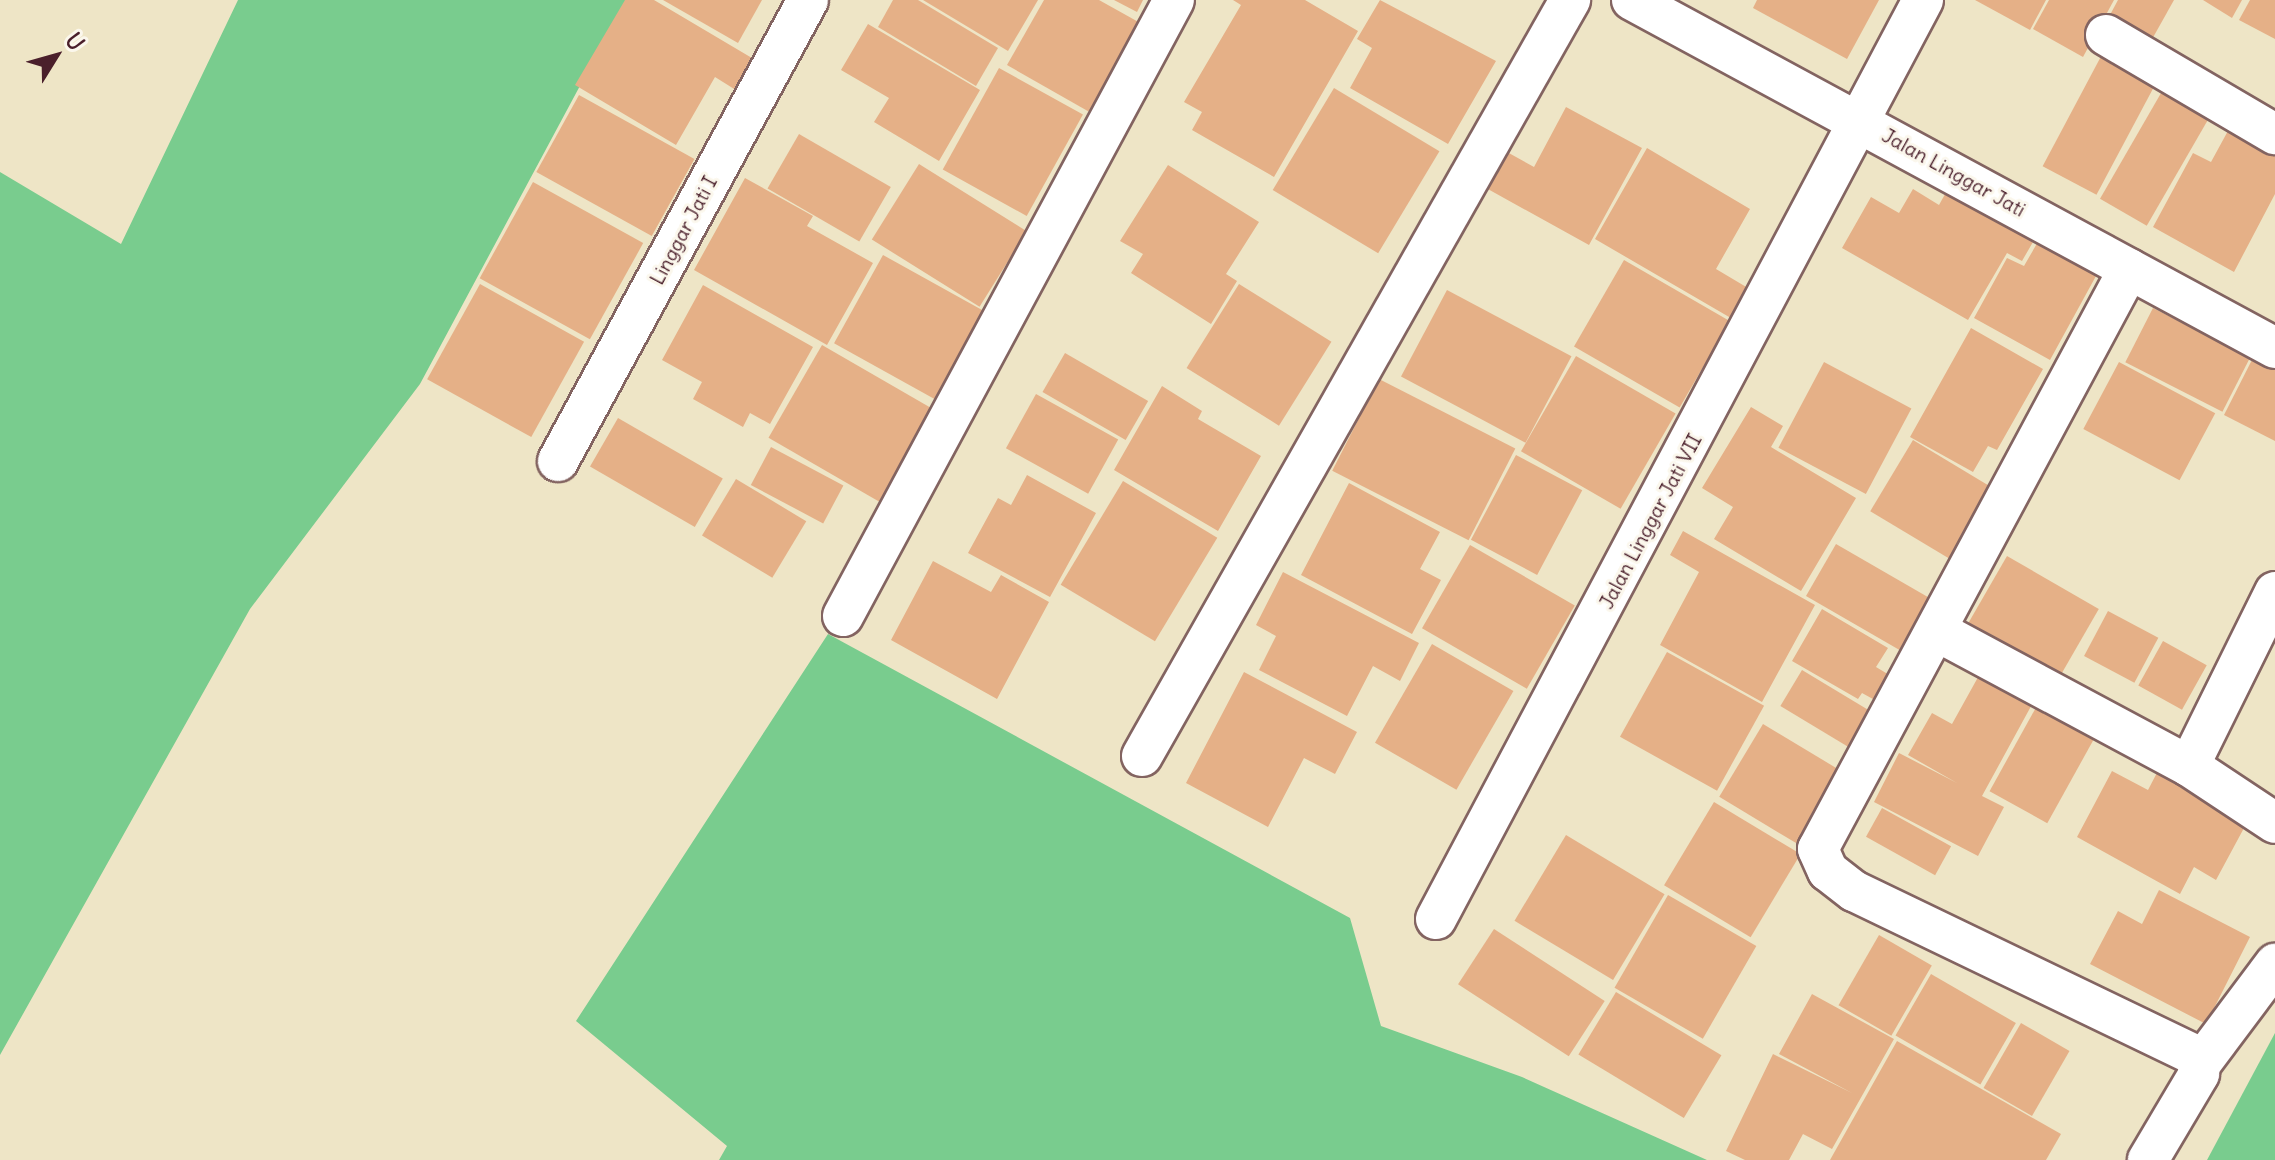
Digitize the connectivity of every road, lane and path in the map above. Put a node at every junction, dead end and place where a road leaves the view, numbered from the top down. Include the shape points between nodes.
1 (808, 0) edge
2 (1174, 0) edge
3 (1570, 0) edge
4 (1632, 0) edge
5 (1923, 0) edge
6 (2106, 35) dead end
7 (1864, 123) junction
8 (2275, 134) edge
9 (2129, 269) junction
10 (2275, 348) edge
11 (558, 461) dead end
12 (2275, 592) edge
13 (843, 616) dead end
14 (1937, 631) junction
15 (1142, 756) dead end
16 (2189, 766) junction
17 (2275, 823) edge
18 (1436, 919) dead end
19 (2275, 964) edge
20 (2201, 1063) junction
21 (2148, 1160) edge

1 - 11 street, Linggar Jati I
2 - 13 street
3 - 15 street
4 - 7 street, Jalan Linggar Jati
5 - 7 street, Jalan Linggar Jati VII
6 - 8 street
7 - 9 street, Jalan Linggar Jati
7 - 18 street, Jalan Linggar Jati VII
9 - 10 street, Jalan Linggar Jati
9 - 14 street
12 - 16 street
14 - 16 street
14 - 20 street via 1819,837 1821,862 1854,891
16 - 17 street
19 - 20 street
20 - 21 street

